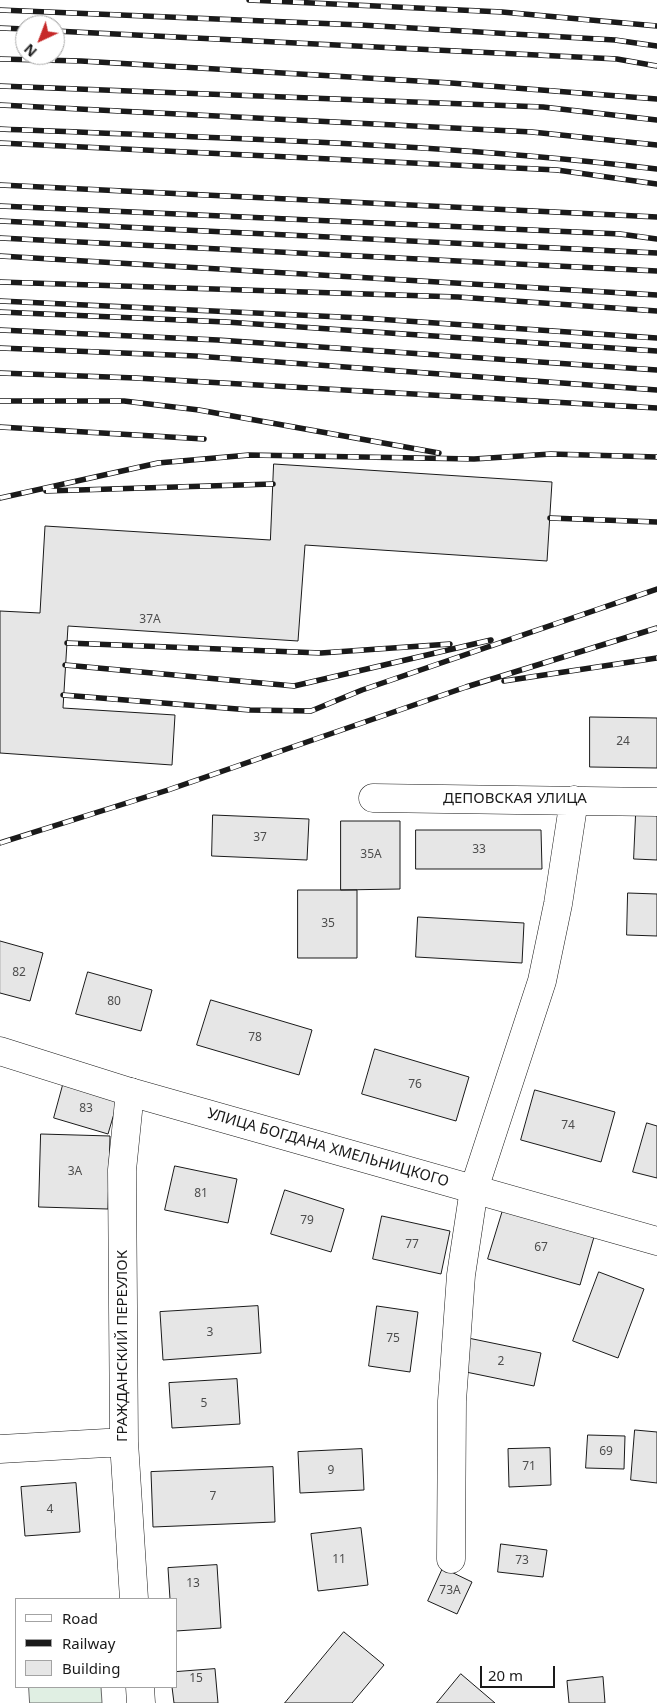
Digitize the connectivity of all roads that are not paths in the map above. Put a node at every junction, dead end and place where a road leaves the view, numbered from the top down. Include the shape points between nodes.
1 (373, 798) dead end
2 (574, 800) junction
3 (657, 802) edge
4 (0, 1051) edge
5 (130, 1092) junction
6 (474, 1189) junction
7 (657, 1241) edge
8 (124, 1442) junction
9 (0, 1449) edge
10 (451, 1559) dead end
11 (134, 1598) edge
12 (140, 1688) edge
13 (141, 1703) edge

1 - 2 street, ДЕПОВСКАЯ УЛИЦА
2 - 3 street, ДЕПОВСКАЯ УЛИЦА
2 - 6 street via 542,981
4 - 5 street, УЛИЦА БОГДАНА ХМЕЛЬНИЦКОГО
5 - 6 street, УЛИЦА БОГДАНА ХМЕЛЬНИЦКОГО
5 - 8 street, ГРАЖДАНСКИЙ ПЕРЕУЛОК via 122,1170
6 - 7 street, УЛИЦА БОГДАНА ХМЕЛЬНИЦКОГО
6 - 10 street via 461,1275 452,1401
8 - 9 street
8 - 11 street, ГРАЖДАНСКИЙ ПЕРЕУЛОК
12 - 13 street

